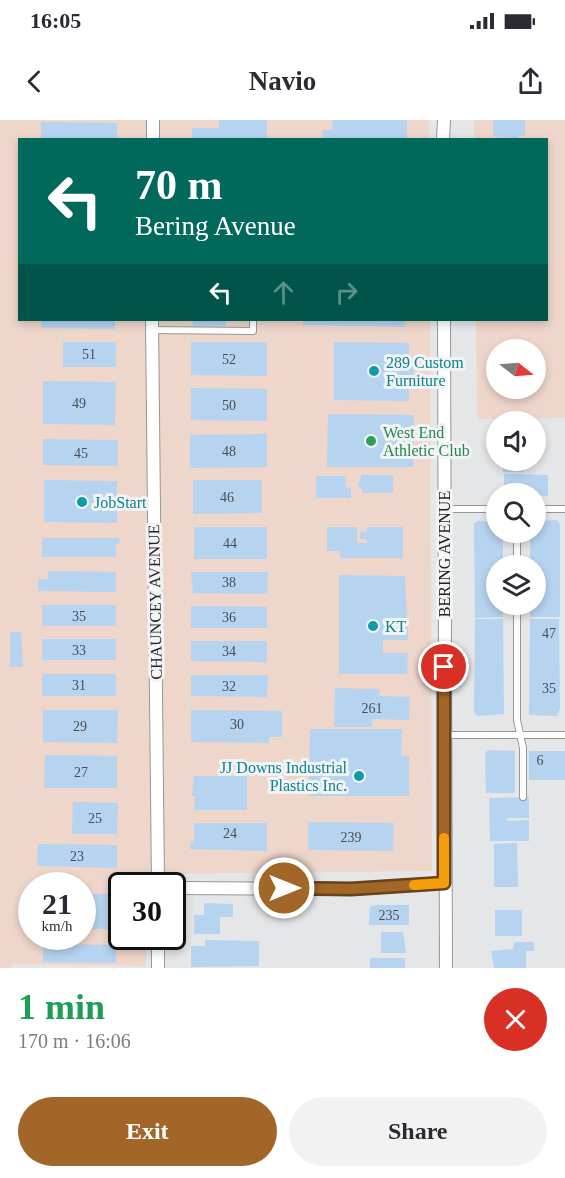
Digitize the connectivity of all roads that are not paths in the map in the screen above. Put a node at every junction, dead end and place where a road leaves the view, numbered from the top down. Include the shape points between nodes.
1 (153, 120) edge
2 (444, 120) edge
3 (153, 138) edge
4 (444, 138) edge
5 (253, 321) edge
6 (444, 321) edge
7 (152, 325) edge
8 (444, 509) junction
9 (486, 509) edge
10 (546, 509) edge
11 (565, 509) edge
12 (517, 615) edge
13 (444, 735) junction
14 (520, 735) junction
15 (565, 735) edge
16 (523, 797) dead end
17 (158, 872) edge
18 (444, 883) junction
19 (186, 888) edge
20 (158, 950) edge
21 (158, 968) edge
22 (446, 968) edge

1 - 3 street
2 - 4 street
5 - 7 lane via 253,332
6 - 8 street, BERING AVENUE
7 - 17 street, CHAUNCEY AVENUE
8 - 9 lane
8 - 13 street, BERING AVENUE
10 - 11 lane
12 - 14 lane
13 - 14 lane
13 - 18 street, BERING AVENUE
14 - 15 lane
14 - 16 lane
18 - 19 street via 351,889
18 - 22 street, BERING AVENUE
20 - 21 street

